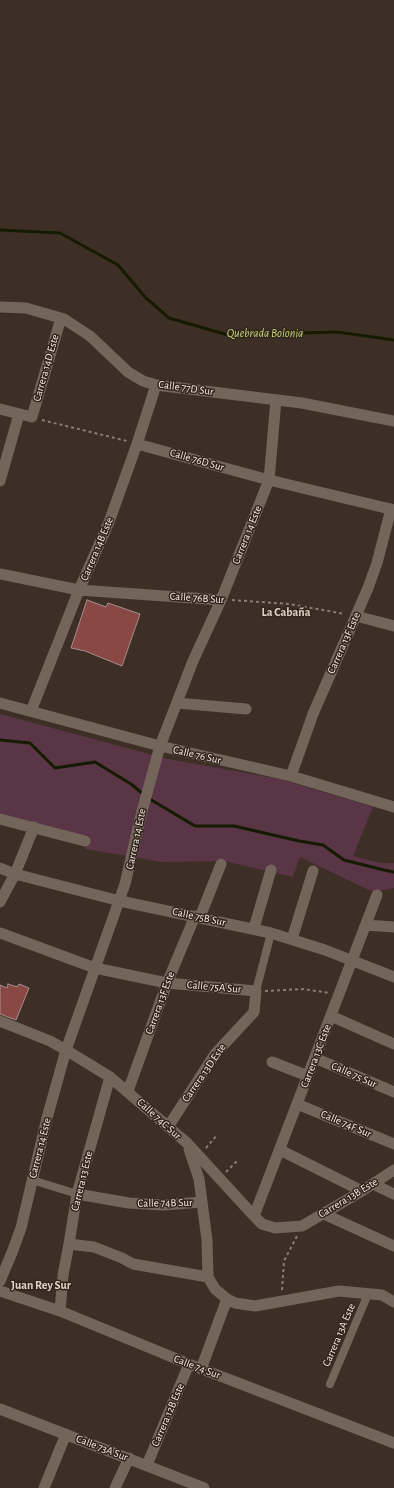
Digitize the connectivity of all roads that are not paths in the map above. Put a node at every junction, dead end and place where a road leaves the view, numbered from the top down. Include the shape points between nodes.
1 (0, 307) edge
2 (61, 318) junction
3 (156, 385) junction
4 (276, 400) junction
5 (0, 409) edge
6 (19, 414) junction
7 (394, 421) edge
8 (138, 444) junction
9 (269, 480) junction
10 (0, 481) edge
11 (392, 509) edge
12 (0, 574) edge
13 (79, 590) junction
14 (221, 600) junction
15 (356, 616) junction
16 (394, 626) edge
17 (0, 703) edge
18 (177, 703) junction
19 (246, 709) dead end
20 (31, 711) junction
21 (160, 746) junction
22 (291, 776) junction
23 (394, 807) edge
24 (0, 819) edge
25 (34, 827) junction
26 (85, 841) dead end
27 (221, 864) dead end
28 (0, 868) edge
29 (271, 870) dead end
30 (313, 871) dead end
31 (15, 874) junction
32 (378, 895) dead end
33 (120, 901) junction
34 (0, 902) edge
35 (198, 917) junction
36 (366, 926) junction
37 (394, 927) edge
38 (254, 928) junction
39 (0, 933) edge
40 (271, 933) junction
41 (292, 938) junction
42 (352, 961) junction
43 (95, 968) junction
44 (394, 977) edge
45 (167, 983) junction
46 (256, 991) junction
47 (331, 1016) junction
48 (0, 1021) edge
49 (394, 1044) edge
50 (66, 1050) junction
51 (315, 1058) junction
52 (272, 1062) dead end
53 (308, 1076) junction
54 (110, 1077) junction
55 (128, 1091) junction
56 (394, 1092) edge
57 (297, 1104) junction
58 (168, 1127) junction
59 (187, 1144) junction
60 (394, 1144) edge
61 (280, 1150) junction
62 (394, 1170) edge
63 (32, 1180) junction
64 (373, 1184) junction
65 (362, 1191) junction
66 (77, 1194) junction
67 (394, 1194) edge
68 (202, 1202) junction
69 (324, 1214) junction
70 (254, 1216) junction
71 (302, 1226) joint
72 (69, 1244) junction
73 (394, 1246) edge
74 (208, 1277) junction
75 (0, 1281) edge
76 (0, 1291) edge
77 (368, 1294) junction
78 (228, 1299) junction
79 (394, 1302) edge
80 (60, 1311) junction
81 (189, 1364) junction
82 (201, 1369) junction
83 (330, 1384) dead end
84 (0, 1409) edge
85 (66, 1434) junction
86 (394, 1443) edge
87 (129, 1458) junction
88 (147, 1465) junction
89 (44, 1488) edge
90 (115, 1488) edge
91 (204, 1488) edge

1 - 2 street, Calle 77D Sur via 26,308
2 - 3 street, Calle 77D Sur via 90,336 128,372
2 - 6 street, Carrera 14D Este via 32,417
3 - 4 street, Calle 77D Sur
3 - 8 street, Carrera 14B Este
4 - 7 street, Calle 77D Sur
4 - 9 street, Carrera 14 Este
5 - 6 street
6 - 10 street
8 - 9 street, Calle 76D Sur
8 - 13 street, Carrera 14B Este via 109,522
9 - 11 street, Calle 76D Sur
9 - 14 street, Carrera 14 Este
11 - 15 street, Carrera 13F Este via 377,563
12 - 13 street, Calle 76B Sur
13 - 14 street, Calle 76B Sur
13 - 20 street, Carrera 14B Este
14 - 18 street, Carrera 14 Este
15 - 16 street
15 - 22 street, Carrera 13F Este via 313,714
17 - 20 street, Calle 76 Sur
18 - 19 street
18 - 21 street, Carrera 14 Este
20 - 21 street, Calle 76 Sur
21 - 22 street, Calle 76 Sur
21 - 33 street, Carrera 14 Este
22 - 23 street, Calle 76 Sur
24 - 25 street
25 - 26 street
25 - 31 street
27 - 35 street, Carrera 13F Este
28 - 31 street, Calle 75B Sur
29 - 38 street
30 - 41 street
31 - 33 street, Calle 75B Sur
31 - 34 street
32 - 36 street, Carrera 13C Este
33 - 35 street, Calle 75B Sur
33 - 43 street, Carrera 14 Este
35 - 38 street, Calle 75B Sur
35 - 45 street, Carrera 13F Este
36 - 37 street
36 - 42 street, Carrera 13C Este
38 - 40 street, Calle 75B Sur
39 - 43 street, Calle 75A Sur
40 - 41 street, Calle 75B Sur
40 - 46 street, Carrera 13D Este
41 - 42 street, Calle 75B Sur
42 - 44 street, Calle 75B Sur
42 - 47 street, Carrera 13C Este
43 - 45 street, Calle 75A Sur
43 - 50 street, Carrera 14 Este
45 - 46 street, Calle 75A Sur
45 - 55 street, Carrera 13F Este
46 - 58 street, Carrera 13D Este via 254,1012 215,1054
47 - 49 street
47 - 51 street, Carrera 13C Este
48 - 50 street, Calle 74C Sur
50 - 54 street, Calle 74C Sur
50 - 63 street, Carrera 14 Este
51 - 53 street, Carrera 13C Este
51 - 56 street, Calle 75 Sur
52 - 53 street
53 - 57 street, Carrera 13C Este
54 - 55 street, Calle 74C Sur
54 - 66 street, Carrera 13 Este
55 - 58 street, Calle 74C Sur
57 - 60 street, Calle 74F Sur
57 - 61 street, Carrera 13C Este
58 - 59 street, Calle 74C Sur
59 - 68 street via 199,1179
59 - 70 street, Calle 74C Sur
61 - 65 street
61 - 70 street, Carrera 13C Este
62 - 64 street, Carrera 13B Este
63 - 66 street
63 - 75 street, Carrera 14 Este via 21,1228
64 - 65 street, Carrera 13B Este
64 - 67 street
65 - 69 street, Carrera 13B Este
66 - 68 street, Calle 74B Sur via 129,1203
66 - 72 street, Carrera 13 Este
68 - 74 street, Calle 74B Sur
69 - 71 street, Carrera 13B Este
69 - 73 street
70 - 71 street, Calle 74C Sur via 262,1224 275,1228
72 - 74 street via 94,1247 133,1264
72 - 80 street, Carrera 13 Este
74 - 78 street via 215,1289
76 - 80 street, Calle 74 Sur
77 - 78 street via 339,1291 255,1306 235,1303
77 - 79 street via 382,1295
77 - 83 street, Carrera 13A Este
78 - 82 street
80 - 81 street, Calle 74 Sur
81 - 82 street, Calle 74 Sur
81 - 88 street, Carrera 12B Este
82 - 86 street, Calle 74 Sur
84 - 85 street, Calle 73A Sur
85 - 87 street, Calle 73A Sur
85 - 89 street
87 - 88 street, Calle 73A Sur
87 - 90 street
88 - 91 street, Calle 73A Sur

